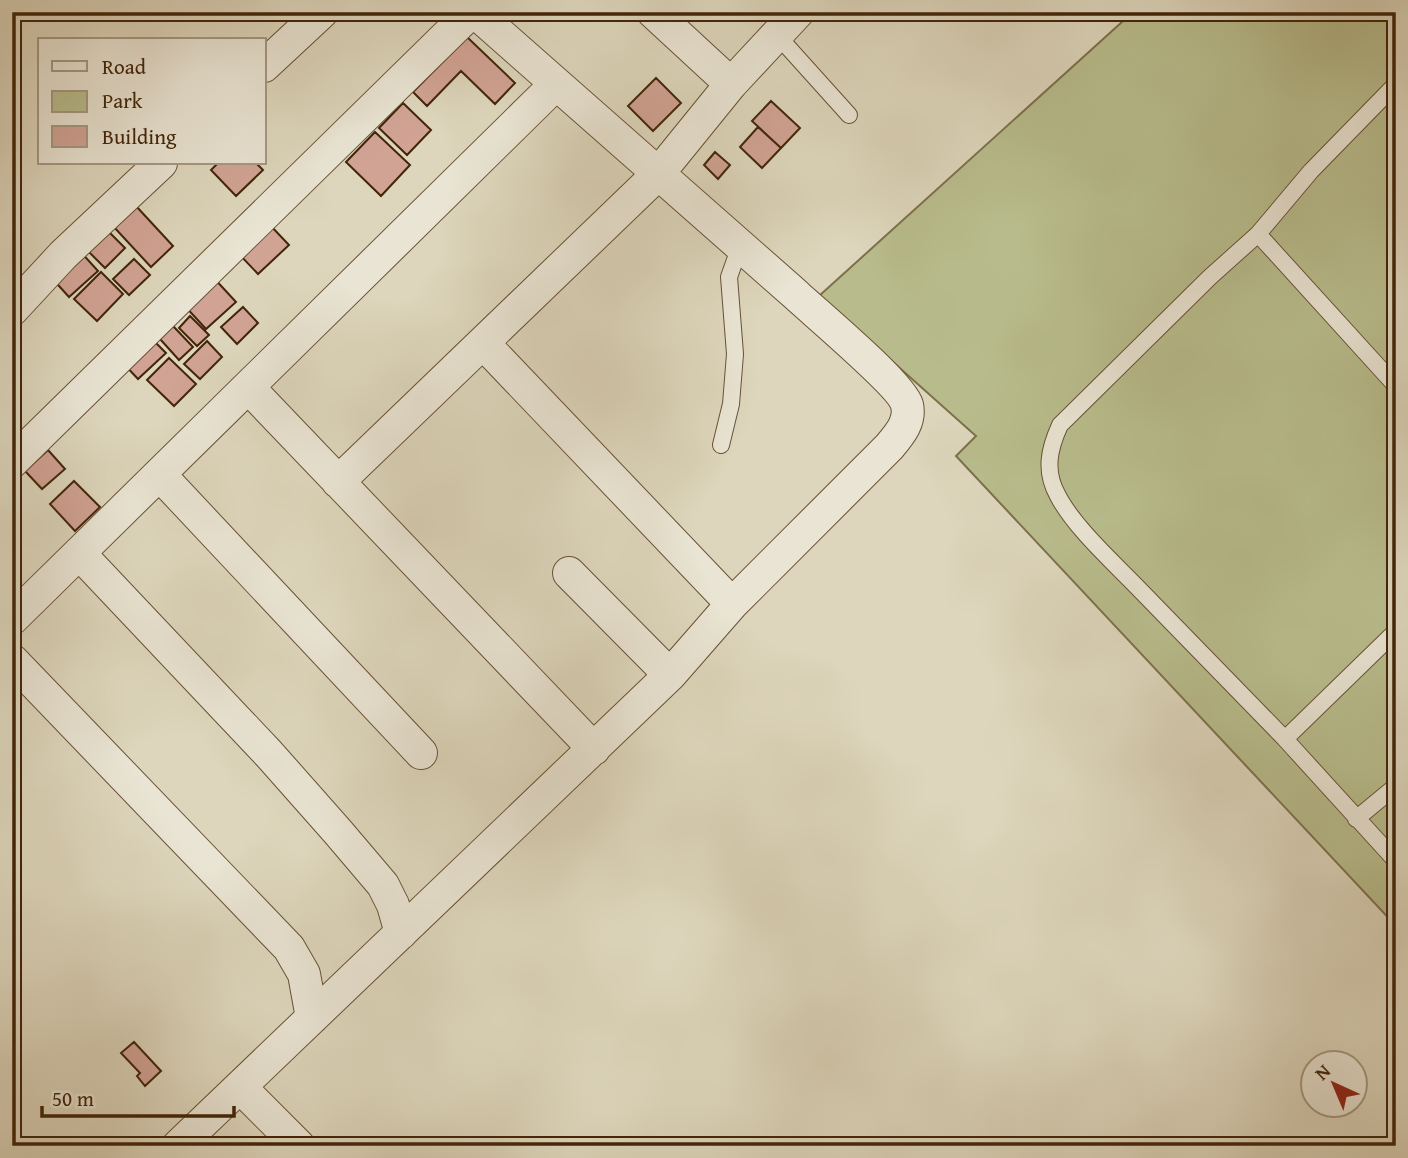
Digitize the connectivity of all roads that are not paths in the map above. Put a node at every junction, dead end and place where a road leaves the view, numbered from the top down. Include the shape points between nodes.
1 (322, 12) edge
2 (473, 12) edge
3 (653, 12) edge
4 (787, 24) edge
5 (266, 64) edge
6 (731, 83) junction
7 (556, 84) junction
8 (1396, 84) edge
9 (849, 115) dead end
10 (161, 164) edge
11 (658, 174) junction
12 (1258, 234) junction
13 (740, 246) junction
14 (12, 310) edge
15 (482, 343) junction
16 (1396, 386) edge
17 (248, 387) junction
18 (722, 444) dead end
19 (12, 462) edge
20 (160, 475) junction
21 (338, 482) junction
22 (79, 553) junction
23 (569, 573) dead end
24 (732, 604) junction
25 (12, 620) edge
26 (1396, 631) edge
27 (12, 660) edge
28 (670, 674) junction
29 (1285, 739) junction
30 (594, 750) junction
31 (421, 753) dead end
32 (1396, 786) edge
33 (1356, 819) junction
34 (1396, 861) edge
35 (401, 933) junction
36 (312, 1018) junction
37 (240, 1087) junction
38 (178, 1146) edge
39 (299, 1146) edge

1 - 5 street
2 - 7 street
2 - 19 street
3 - 6 street
4 - 6 street
4 - 9 lane
6 - 11 street
7 - 11 street
7 - 17 street
8 - 12 lane via 1311,170
10 - 14 street via 63,255
11 - 13 street
11 - 15 street
12 - 16 lane
12 - 29 lane via 1060,425 1048,469 1057,496 1077,522
13 - 18 lane via 729,277 735,354 732,404
13 - 24 street via 889,381 906,404 906,418 889,447
15 - 21 street
15 - 24 street
17 - 20 street
17 - 21 street
20 - 22 street
20 - 31 street
21 - 30 street
22 - 25 street
22 - 35 street via 356,853 383,885
23 - 28 street
24 - 28 street
26 - 29 lane
27 - 36 street via 289,948 304,974
28 - 30 street
29 - 33 lane
30 - 35 street
32 - 33 lane
33 - 34 lane
35 - 36 street
36 - 37 street
37 - 38 street
37 - 39 street

